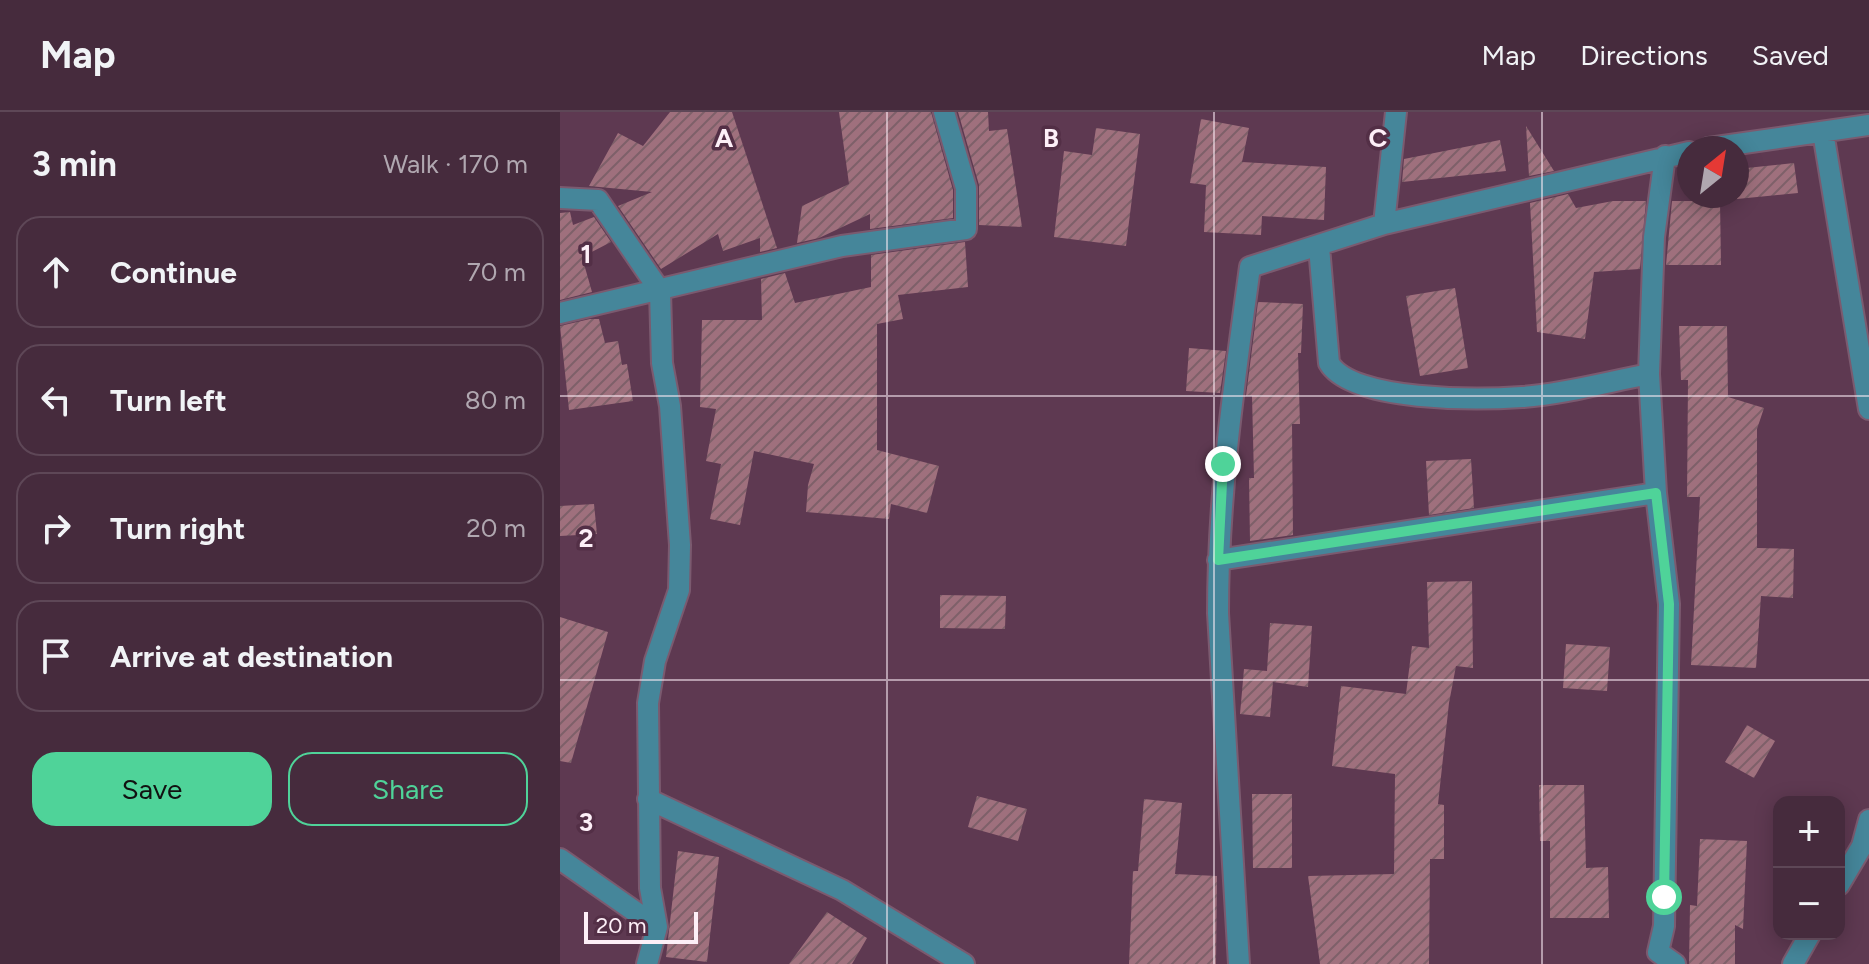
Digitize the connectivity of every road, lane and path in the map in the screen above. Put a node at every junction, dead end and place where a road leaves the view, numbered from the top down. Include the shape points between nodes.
1 (944, 112) edge
2 (1396, 112) edge
3 (1869, 125) edge
4 (1823, 132) junction
5 (1749, 142) edge
6 (1677, 154) edge
7 (1665, 156) junction
8 (560, 198) edge
9 (1384, 224) junction
10 (1319, 247) junction
11 (660, 291) junction
12 (560, 313) edge
13 (1649, 374) junction
14 (1869, 409) edge
15 (1656, 493) junction
16 (1218, 560) junction
17 (648, 799) junction
18 (1869, 820) edge
19 (560, 859) edge
20 (1845, 875) edge
21 (657, 927) junction
22 (1807, 940) edge
23 (647, 964) edge
24 (964, 964) edge
25 (1239, 964) edge
26 (1675, 964) edge
27 (1793, 964) edge

1 - 11 street via 966,188 966,229 842,246
2 - 9 street
3 - 4 street
4 - 5 street
4 - 14 street
6 - 7 street
7 - 9 street
7 - 13 street via 1654,237
8 - 11 street via 598,200
9 - 10 street
10 - 13 street via 1329,363 1352,384 1425,397 1523,397
10 - 16 street via 1250,267 1223,464
11 - 12 street
11 - 17 street via 679,590 655,661 648,703
13 - 15 street
15 - 16 street
15 - 26 street via 1669,604 1664,926 1658,952
16 - 25 street
17 - 21 street via 650,888
17 - 24 street via 842,890
18 - 20 street via 1862,846
19 - 21 street
21 - 23 street
22 - 27 street

